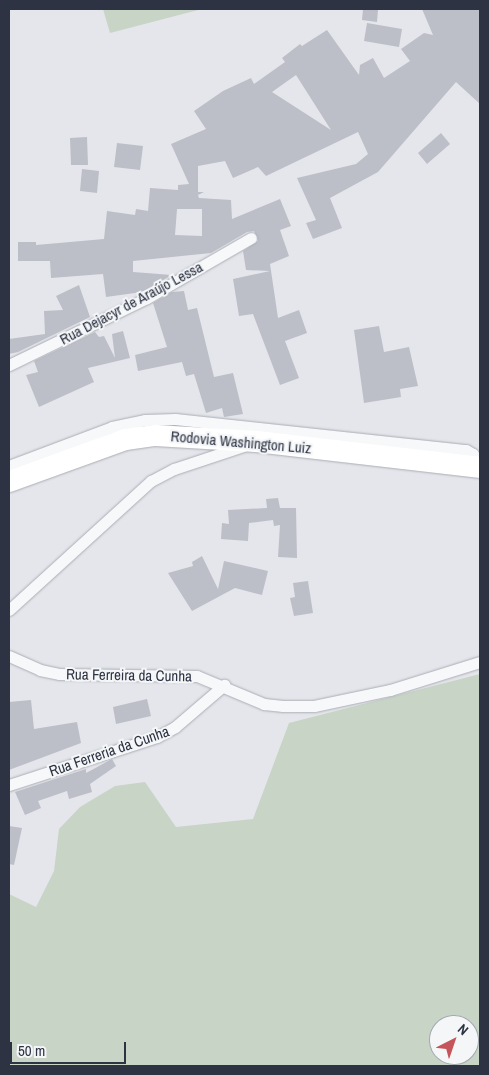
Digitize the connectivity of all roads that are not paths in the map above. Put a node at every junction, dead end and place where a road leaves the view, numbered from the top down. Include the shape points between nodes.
1 (251, 238) dead end
2 (9, 365) edge
3 (256, 441) junction
4 (362, 447) junction
5 (9, 466) edge
6 (478, 467) edge
7 (9, 481) edge
8 (9, 610) edge
9 (9, 656) edge
10 (480, 662) edge
11 (224, 685) junction
12 (9, 785) edge

1 - 2 street, Rua Dejacyr de Araújo Lessa via 123,310
3 - 4 highway, Rodovia Washington Luiz
3 - 7 highway, Rodovia Washington Luiz via 183,435 125,439
3 - 8 street via 174,469 151,481
4 - 5 street via 175,419 145,420 112,427
4 - 6 highway, Rodovia Washington Luiz via 437,455
9 - 11 street, Rua Ferreira da Cunha via 40,670 59,674 197,676
10 - 11 street, Rua Ferreira da Cunha via 390,690 314,706 264,704
11 - 12 street, Rua Ferreria da Cunha via 175,728 157,737

